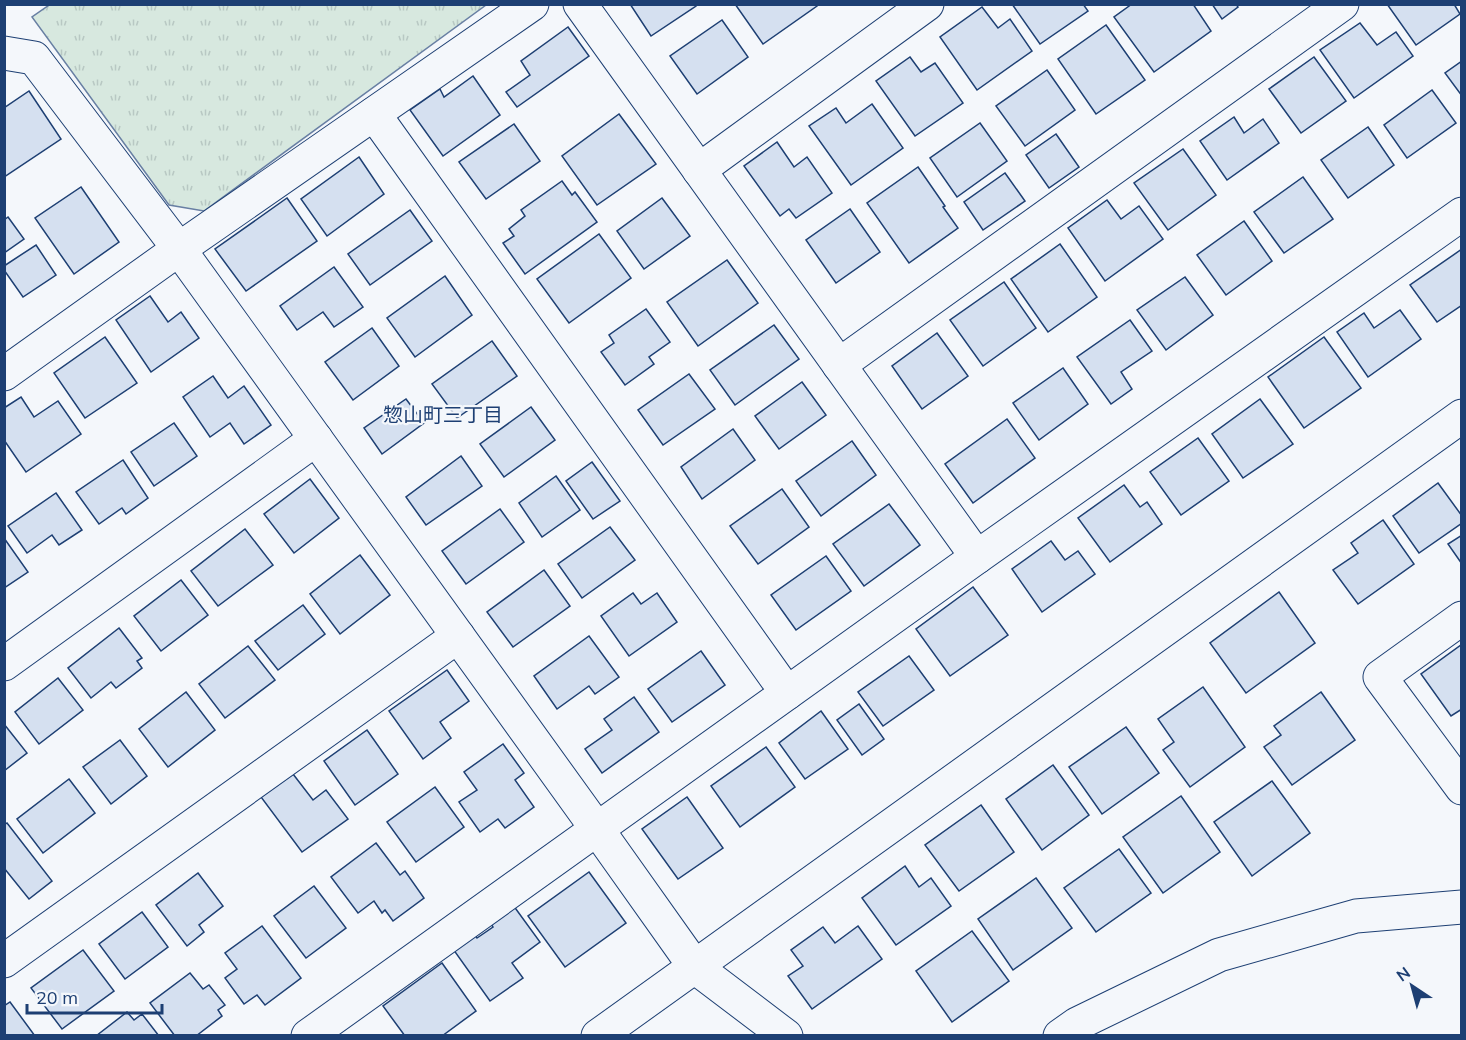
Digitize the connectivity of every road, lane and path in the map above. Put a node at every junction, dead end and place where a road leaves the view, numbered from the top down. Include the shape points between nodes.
1 (532, 4) edge
2 (580, 4) edge
3 (927, 4) edge
4 (1342, 4) edge
5 (19, 55) edge
6 (4, 79) edge
7 (374, 114) junction
8 (699, 170) junction
9 (1461, 214) edge
10 (179, 249) junction
11 (839, 365) junction
12 (4, 374) edge
13 (1461, 416) edge
14 (316, 439) junction
15 (977, 557) junction
16 (1461, 618) edge
17 (458, 636) junction
18 (4, 664) edge
19 (787, 693) junction
20 (1461, 788) edge
21 (597, 829) junction
22 (1461, 907) edge
23 (4, 961) edge
24 (695, 967) junction
25 (308, 1035) edge
26 (598, 1035) edge
27 (786, 1035) edge
28 (1060, 1035) edge

1 - 7 street
2 - 8 street
3 - 8 street
4 - 11 street
5 - 6 street
5 - 10 street
7 - 10 street
7 - 19 street
8 - 11 street
9 - 15 street
10 - 12 street
10 - 14 street
11 - 15 street
13 - 24 street
14 - 17 street
14 - 18 street
15 - 19 street
16 - 20 street via 1380,677
17 - 21 street
17 - 23 street
19 - 21 street
21 - 24 street
21 - 25 street
22 - 28 street via 1356,916 1219,955
24 - 26 street
24 - 27 street

